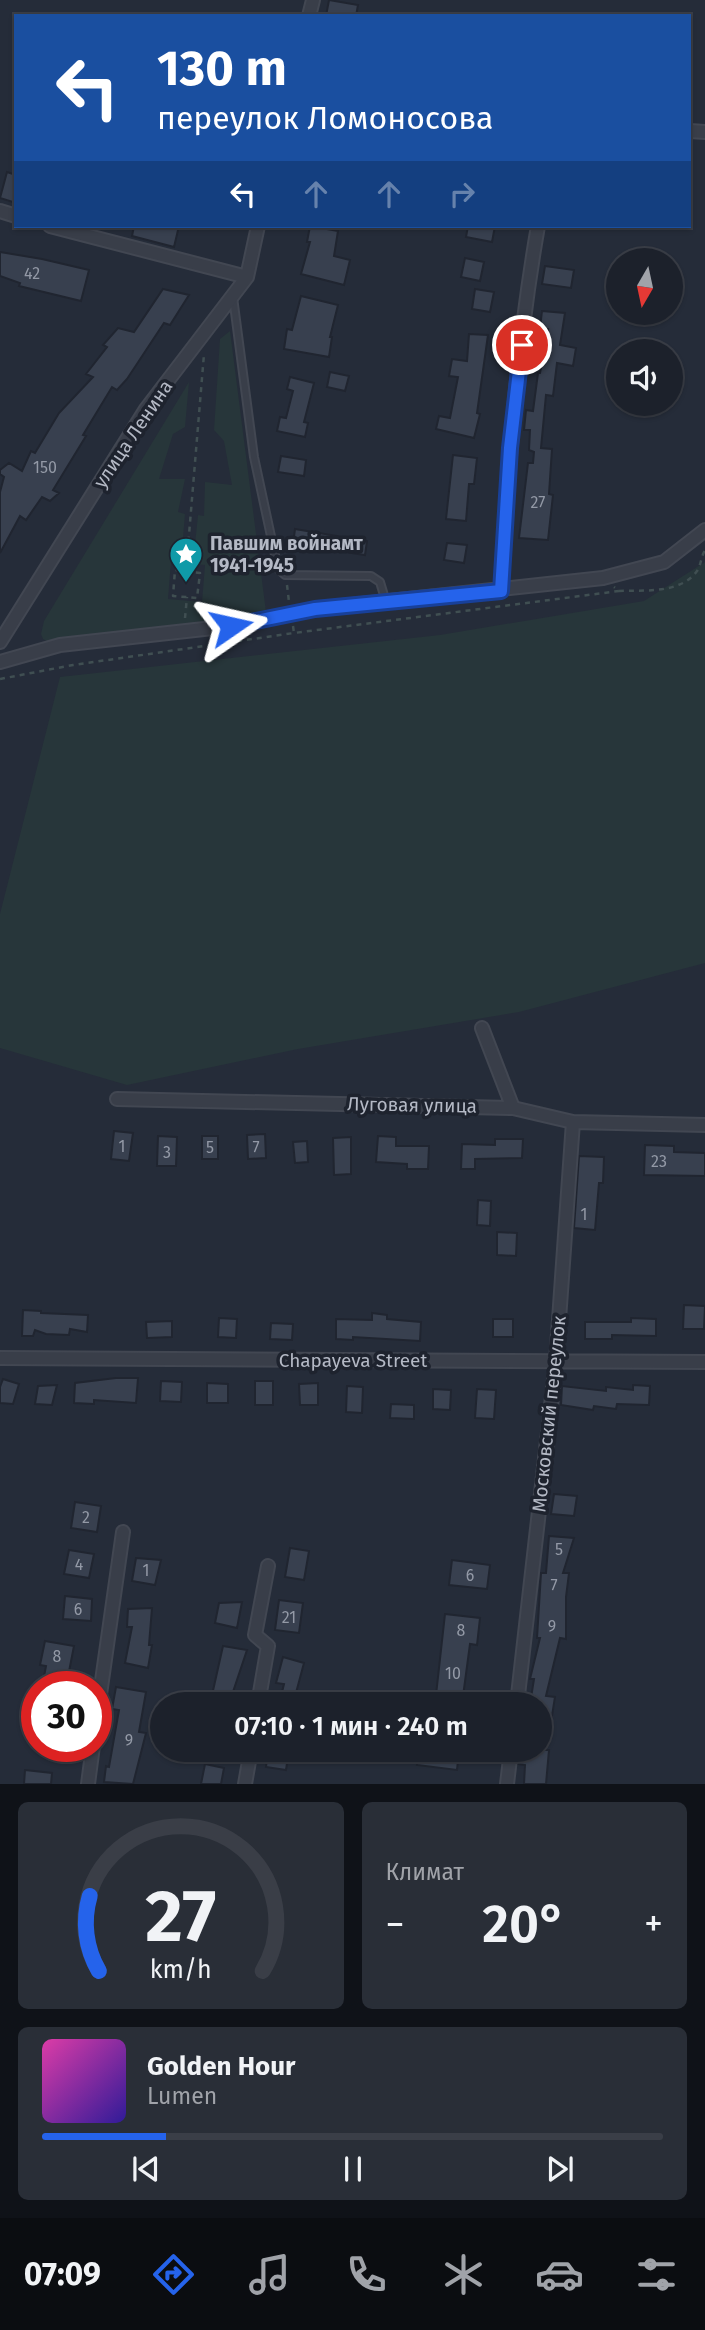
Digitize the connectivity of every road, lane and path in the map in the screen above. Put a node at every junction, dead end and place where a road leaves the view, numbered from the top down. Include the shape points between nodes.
1 (58, 228) edge
2 (258, 228) edge
3 (538, 228) edge
4 (247, 277) junction
5 (233, 295) junction
6 (206, 330) junction
7 (705, 530) edge
8 (705, 550) edge
9 (186, 571) junction
10 (501, 591) junction
11 (619, 591) dead end
12 (187, 597) junction
13 (386, 602) junction
14 (184, 631) junction
15 (294, 633) dead end
16 (0, 642) edge
17 (0, 662) edge
18 (0, 679) edge
19 (482, 1028) dead end
20 (117, 1099) dead end
21 (513, 1108) junction
22 (573, 1122) junction
23 (705, 1125) edge
24 (0, 1358) edge
25 (556, 1362) junction
26 (705, 1362) edge
27 (123, 1532) dead end
28 (268, 1566) dead end
29 (103, 1671) edge
30 (260, 1692) edge
31 (518, 1692) edge
32 (91, 1762) edge
33 (249, 1762) edge
34 (510, 1762) edge
35 (88, 1784) edge
36 (245, 1784) edge
37 (507, 1784) edge

1 - 4 street
2 - 4 street, улица Ленина
3 - 10 street via 510,448
4 - 5 street, улица Ленина
5 - 6 street, улица Ленина
5 - 13 lane via 254,457 278,569 285,575 371,576 380,582
6 - 9 path
6 - 16 street, улица Ленина via 146,410
7 - 10 street via 664,562 603,578
8 - 11 path via 699,569 688,581 674,587
9 - 12 path via 200,573 197,598
9 - 12 path via 175,570 173,596
10 - 13 street
12 - 14 path
13 - 14 street
14 - 17 street via 60,645
15 - 18 path
19 - 21 street
20 - 21 street, Луговая улица
21 - 22 street, Луговая улица
22 - 23 street, Луговая улица
22 - 25 street, Московский переулок
24 - 25 street, Chapayeva Street
25 - 26 street, Chapayeva Street
25 - 31 street, Московский переулок
27 - 29 street
28 - 30 street via 255,1635 268,1646
32 - 35 street
33 - 36 street
34 - 37 street

